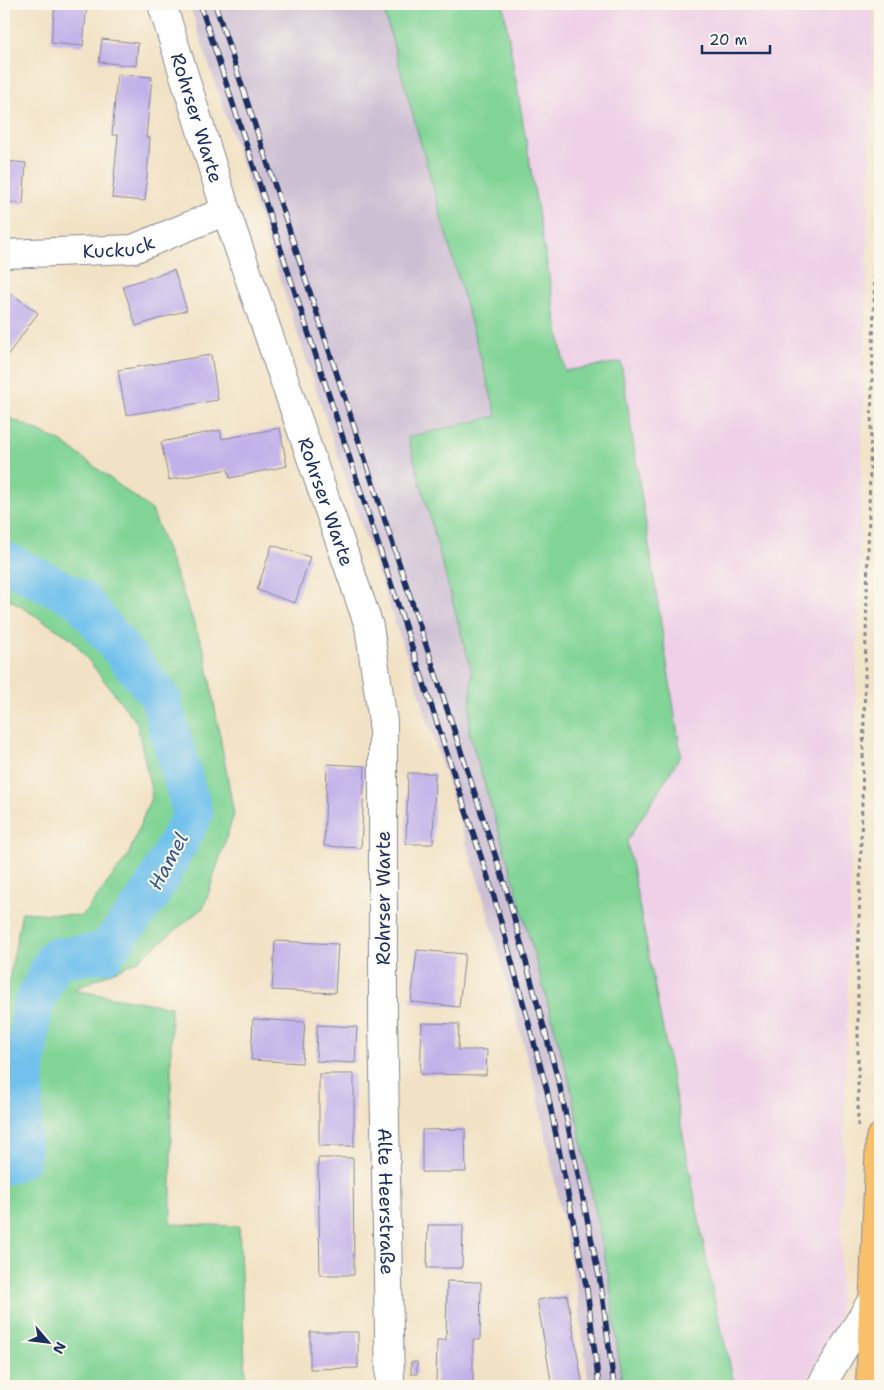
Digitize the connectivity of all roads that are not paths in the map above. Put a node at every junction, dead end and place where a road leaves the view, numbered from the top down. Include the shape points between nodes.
1 (162, 4) edge
2 (226, 211) junction
3 (4, 254) edge
4 (383, 1018) joint
5 (869, 1136) edge
6 (873, 1299) junction
7 (390, 1386) edge
8 (821, 1386) edge
9 (870, 1386) edge

1 - 2 street, Rohrser Warte
2 - 3 street, Kuckuck via 132,249
2 - 4 street, Rohrser Warte via 369,626 383,722
4 - 7 street, Alte Heerstraße
5 - 6 main road
6 - 8 street
6 - 9 main road

